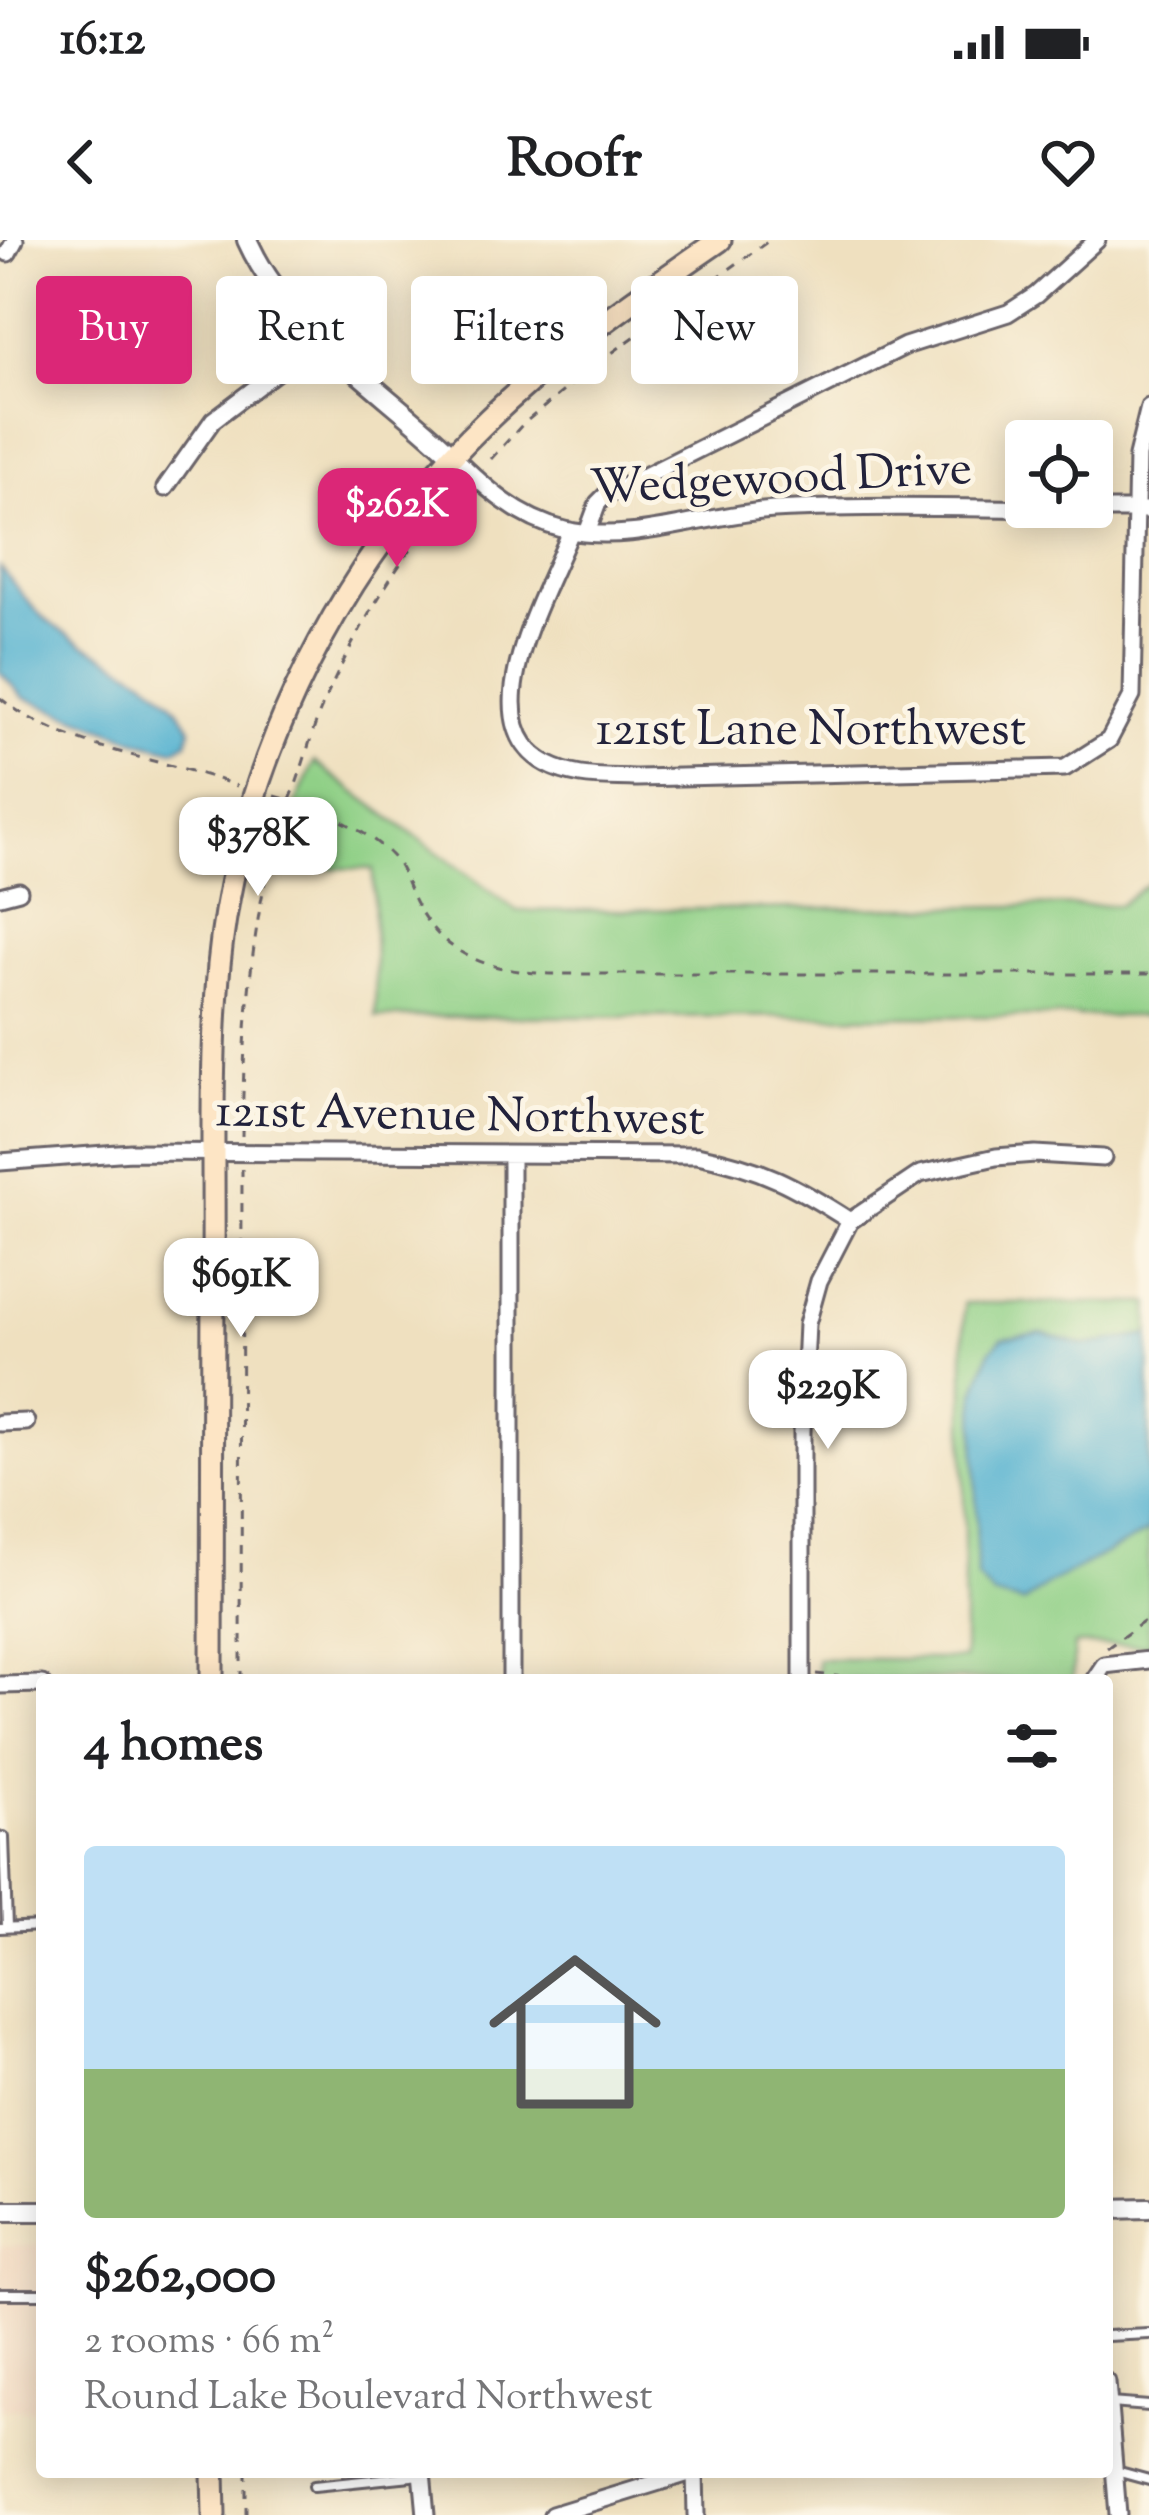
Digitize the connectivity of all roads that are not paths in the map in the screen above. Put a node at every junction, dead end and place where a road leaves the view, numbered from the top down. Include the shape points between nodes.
1 (247, 240) edge
2 (720, 240) edge
3 (1097, 240) edge
4 (270, 276) edge
5 (261, 384) edge
6 (371, 384) edge
7 (1149, 407) edge
8 (452, 455) junction
9 (165, 488) dead end
10 (1142, 510) edge
11 (579, 532) junction
12 (20, 891) dead end
13 (0, 896) edge
14 (214, 1153) junction
15 (511, 1156) junction
16 (1103, 1158) dead end
17 (0, 1162) edge
18 (850, 1221) junction
19 (0, 1423) edge
20 (26, 1423) dead end
21 (1149, 1660) edge
22 (1099, 1672) edge
23 (212, 1674) edge
24 (512, 1674) edge
25 (802, 1674) edge
26 (0, 1684) edge
27 (36, 1684) edge
28 (4, 1837) dead end
29 (36, 1926) edge
30 (3, 1928) edge
31 (1149, 2208) edge
32 (1113, 2209) edge
33 (0, 2211) edge
34 (36, 2211) edge
35 (0, 2294) edge
36 (36, 2294) edge
37 (1149, 2334) edge
38 (1113, 2336) edge
39 (1113, 2403) edge
40 (1149, 2406) edge
41 (1113, 2457) edge
42 (1114, 2470) junction
43 (213, 2478) edge
44 (387, 2478) edge
45 (423, 2478) edge
46 (673, 2478) edge
47 (693, 2478) edge
48 (1149, 2480) edge
49 (314, 2486) dead end
50 (214, 2515) edge
51 (426, 2515) edge
52 (553, 2515) edge
53 (696, 2515) edge
54 (1118, 2515) edge

1 - 4 street, Wedgewood Drive
2 - 8 main road via 575,342
3 - 11 street via 1008,313 905,346 604,496
5 - 9 street via 213,420
6 - 8 street, Wedgewood Drive
7 - 10 street via 1137,456
8 - 11 street, Wedgewood Drive via 514,509
8 - 14 main road via 355,583 278,728 227,903
10 - 11 street, Wedgewood Drive via 777,510
10 - 11 street, 121st Lane Northwest via 1132,696 1096,750 1044,771 637,778 550,765 516,727 514,666
12 - 13 street
14 - 15 street, 121st Avenue Northwest
14 - 17 street, 121st Avenue Northwest
14 - 23 main road
15 - 18 street, 121st Avenue Northwest via 697,1155 787,1181
15 - 24 street
16 - 18 street via 996,1157 920,1174
18 - 25 street via 807,1324
19 - 20 street
21 - 22 street
26 - 27 street
28 - 30 lane
29 - 30 lane
31 - 32 street
33 - 34 street
35 - 36 lane
37 - 38 lane
39 - 40 lane
41 - 42 street
42 - 48 lane
42 - 54 street
43 - 50 main road
44 - 49 lane
45 - 51 street
46 - 52 street
47 - 53 street

